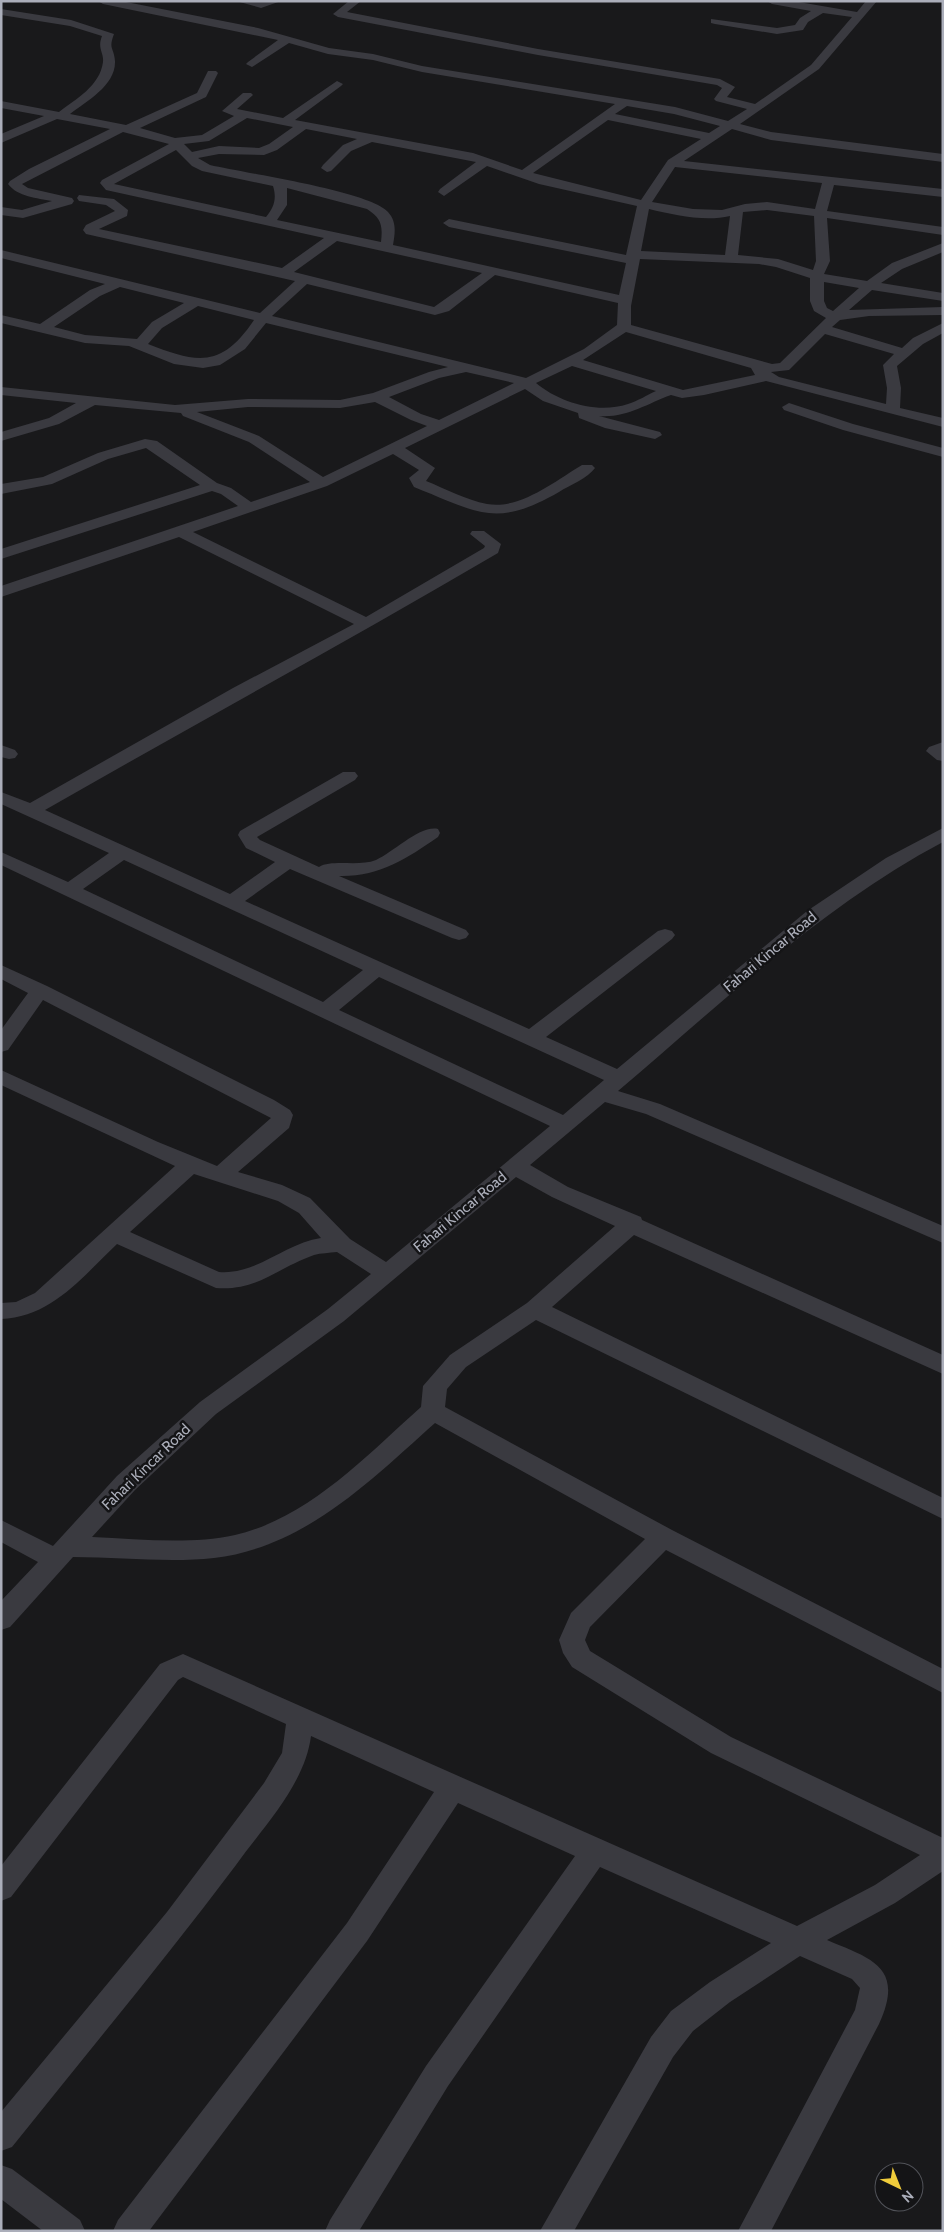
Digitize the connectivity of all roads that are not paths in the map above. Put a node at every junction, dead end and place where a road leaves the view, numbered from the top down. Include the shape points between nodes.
1 (103, 1) edge
2 (241, 1) edge
3 (276, 1) edge
4 (356, 1) edge
5 (772, 1) edge
6 (872, 1) edge
7 (821, 9) junction
8 (1, 12) edge
9 (857, 15) junction
10 (715, 21) dead end
11 (795, 29) junction
12 (286, 40) junction
13 (787, 42) dead end
14 (252, 64) dead end
15 (212, 73) dead end
16 (336, 84) dead end
17 (247, 95) dead end
18 (625, 102) junction
19 (1, 104) edge
20 (757, 108) junction
21 (246, 114) junction
22 (58, 116) junction
23 (606, 116) junction
24 (286, 121) junction
25 (306, 124) junction
26 (731, 124) junction
27 (125, 129) junction
28 (372, 137) junction
29 (710, 137) junction
30 (1, 139) edge
31 (177, 143) junction
32 (191, 156) junction
33 (943, 158) edge
34 (486, 161) junction
35 (672, 163) junction
36 (327, 168) dead end
37 (522, 175) junction
38 (828, 179) junction
39 (279, 184) junction
40 (118, 189) junction
41 (444, 192) dead end
42 (943, 193) edge
43 (83, 198) junction
44 (68, 201) junction
45 (644, 204) junction
46 (1, 211) edge
47 (737, 211) junction
48 (820, 213) junction
49 (23, 214) junction
50 (1, 220) edge
51 (268, 222) junction
52 (449, 224) dead end
53 (943, 230) edge
54 (334, 237) junction
55 (943, 247) edge
56 (386, 249) junction
57 (1, 254) edge
58 (633, 257) junction
59 (730, 258) junction
60 (491, 272) junction
61 (284, 273) junction
62 (817, 276) junction
63 (303, 279) junction
64 (118, 283) junction
65 (871, 286) junction
66 (943, 298) edge
67 (624, 300) junction
68 (195, 302) junction
69 (943, 311) edge
70 (835, 316) junction
71 (262, 318) junction
72 (1, 319) edge
73 (624, 327) junction
74 (44, 328) junction
75 (943, 328) edge
76 (823, 329) junction
77 (140, 344) junction
78 (904, 353) junction
79 (571, 361) junction
80 (754, 365) junction
81 (467, 368) junction
82 (765, 377) junction
83 (526, 382) junction
84 (1, 391) edge
85 (507, 392) junction
86 (671, 392) junction
87 (377, 397) junction
88 (94, 400) junction
89 (789, 407) dead end
90 (175, 409) junction
91 (893, 411) junction
92 (943, 423) edge
93 (440, 425) junction
94 (655, 435) dead end
95 (1, 437) edge
96 (394, 448) junction
97 (943, 453) edge
98 (587, 468) dead end
99 (322, 483) junction
100 (212, 486) junction
101 (1, 489) edge
102 (250, 508) junction
103 (179, 531) junction
104 (478, 534) dead end
105 (1, 554) edge
106 (1, 566) edge
107 (25, 582) junction
108 (1, 592) edge
109 (366, 622) junction
110 (943, 747) edge
111 (943, 756) edge
112 (349, 776) dead end
113 (1, 797) edge
114 (31, 810) junction
115 (432, 832) dead end
116 (943, 834) edge
117 (122, 853) junction
118 (1, 858) edge
119 (288, 861) junction
120 (311, 869) junction
121 (69, 890) junction
122 (233, 901) junction
123 (459, 934) dead end
124 (665, 935) dead end
125 (378, 968) junction
126 (1, 971) edge
127 (40, 990) junction
128 (325, 1011) junction
129 (531, 1038) junction
130 (1, 1045) edge
131 (1, 1077) edge
132 (618, 1078) junction
133 (600, 1093) junction
134 (564, 1124) junction
135 (191, 1164) junction
136 (514, 1166) junction
137 (221, 1174) junction
138 (633, 1223) junction
139 (114, 1234) junction
140 (943, 1235) edge
141 (341, 1243) junction
142 (388, 1274) junction
143 (535, 1309) junction
144 (1, 1311) edge
145 (943, 1365) edge
146 (433, 1411) junction
147 (943, 1509) edge
148 (1, 1530) edge
149 (663, 1537) junction
150 (61, 1553) junction
151 (1, 1619) edge
152 (943, 1682) edge
153 (300, 1718) junction
154 (453, 1787) junction
155 (595, 1851) junction
156 (943, 1854) edge
157 (1, 1888) edge
158 (799, 1940) junction
159 (1, 2136) edge
160 (1, 2180) edge
161 (69, 2231) edge
162 (129, 2231) edge
163 (341, 2231) edge
164 (556, 2231) edge
165 (754, 2231) edge

1 - 12 street via 258,30
2 - 3 street via 261,5
4 - 20 street via 338,14 720,82 728,87 720,99
5 - 7 street
6 - 9 street
7 - 9 street
7 - 11 street
8 - 22 street via 71,23 108,34 104,45 109,61 99,86
9 - 20 street via 815,67
10 - 11 street via 777,31
11 - 13 street
12 - 14 street
12 - 18 street via 328,51 388,59 422,69
15 - 27 street via 202,95
16 - 24 street
17 - 21 street via 228,109
18 - 23 street
18 - 26 street
19 - 22 street
20 - 26 street
21 - 24 street
21 - 31 street via 205,138
22 - 27 street
22 - 30 street
23 - 29 street
23 - 37 street
24 - 25 street
25 - 28 street
25 - 32 street via 260,152 219,150
26 - 29 street
26 - 33 street via 780,138
27 - 31 street
27 - 44 street via 14,184 24,191
28 - 34 street
28 - 36 street via 347,148
29 - 35 street
31 - 32 street
31 - 40 street via 106,183
32 - 39 street via 206,168
34 - 37 street
34 - 41 street
35 - 38 street
35 - 45 street
37 - 45 street
38 - 42 street
38 - 48 street
39 - 51 street via 284,196 281,206
39 - 56 street via 376,207 389,227
40 - 43 street
40 - 51 street
43 - 44 street
43 - 61 street via 110,202 122,210 91,231
44 - 49 street
45 - 47 street via 693,213
45 - 58 street
46 - 49 street
47 - 48 street via 767,206
47 - 59 street
48 - 53 street
48 - 62 street via 822,261
49 - 50 street
51 - 54 street
52 - 58 street
54 - 56 street
54 - 61 street
55 - 65 street via 891,270
56 - 60 street
57 - 64 street
58 - 59 street
58 - 67 street
59 - 62 street via 769,261
60 - 63 street via 444,308 435,311
60 - 67 street
61 - 63 street
62 - 65 street
62 - 70 street via 820,308
63 - 71 street
64 - 68 street
64 - 74 street via 95,293
65 - 66 street
65 - 70 street
67 - 73 street
68 - 71 street
68 - 77 street via 154,326
69 - 70 street
70 - 76 street
71 - 77 street via 240,346 209,364 179,361
71 - 81 street
72 - 74 street
73 - 79 street
73 - 80 street
74 - 77 street via 85,339
75 - 78 street via 918,341
76 - 78 street
76 - 80 street via 784,367
78 - 91 street via 889,369 894,388
79 - 83 street
79 - 86 street
80 - 82 street
81 - 83 street
81 - 87 street via 434,376
82 - 86 street via 693,393
82 - 91 street
83 - 85 street
83 - 86 street via 551,401 588,410 630,408 657,394
84 - 88 street
85 - 93 street
85 - 94 street
87 - 90 street via 340,404 248,404
87 - 93 street
88 - 90 street
88 - 95 street via 54,422
89 - 97 street
90 - 99 street via 254,439
91 - 92 street
93 - 96 street
96 - 98 street via 427,468 417,478 419,484 496,510 526,502
96 - 99 street
99 - 102 street
100 - 101 street via 156,445 145,443 103,456 47,481
100 - 102 street via 226,491
100 - 105 street
102 - 103 street
103 - 107 street
103 - 109 street
104 - 109 street via 494,544 492,550
106 - 107 street
107 - 108 street
109 - 114 street
110 - 111 street via 935,751
112 - 119 street via 247,836 253,844
113 - 114 street
114 - 117 street
115 - 120 street via 374,869 356,872
116 - 132 street, Fahari Kincar Road via 888,863 850,888
117 - 121 street
117 - 122 street
118 - 121 street
119 - 120 street
119 - 122 street
120 - 123 street
121 - 128 street
122 - 125 street
124 - 129 street
125 - 128 street
125 - 129 street
126 - 127 street
127 - 130 street
127 - 137 street via 282,1115 281,1123
128 - 134 street
129 - 132 street
131 - 135 street
132 - 133 street, Fahari Kincar Road
133 - 134 street, Fahari Kincar Road
133 - 140 street via 653,1109
134 - 136 street, Fahari Kincar Road
135 - 137 street
135 - 139 street
136 - 138 street via 560,1192
136 - 142 street, Fahari Kincar Road
137 - 141 street via 273,1189 298,1201 310,1209
138 - 143 street
138 - 145 street
139 - 141 street via 216,1280 229,1282 240,1282 254,1276 310,1247
139 - 144 street via 43,1299 19,1310
141 - 142 street
142 - 150 street, Fahari Kincar Road via 208,1408 126,1483
143 - 146 street via 458,1361 435,1386
143 - 147 street
146 - 149 street
146 - 150 street via 343,1488 292,1525 258,1540 189,1550
148 - 150 street
149 - 152 street
149 - 156 street via 580,1620 572,1640 576,1653 721,1745
150 - 151 street, Fahari Kincar Road
153 - 154 street
153 - 157 street via 183,1665 168,1672
153 - 159 street via 295,1755 274,1791 177,1921
154 - 155 street
154 - 162 street via 357,1932
155 - 158 street
155 - 163 street via 437,2076
156 - 158 street via 885,1894
158 - 164 street via 682,2021 662,2047
158 - 165 street via 862,1969 872,1980 875,1994 869,2014
160 - 161 street

